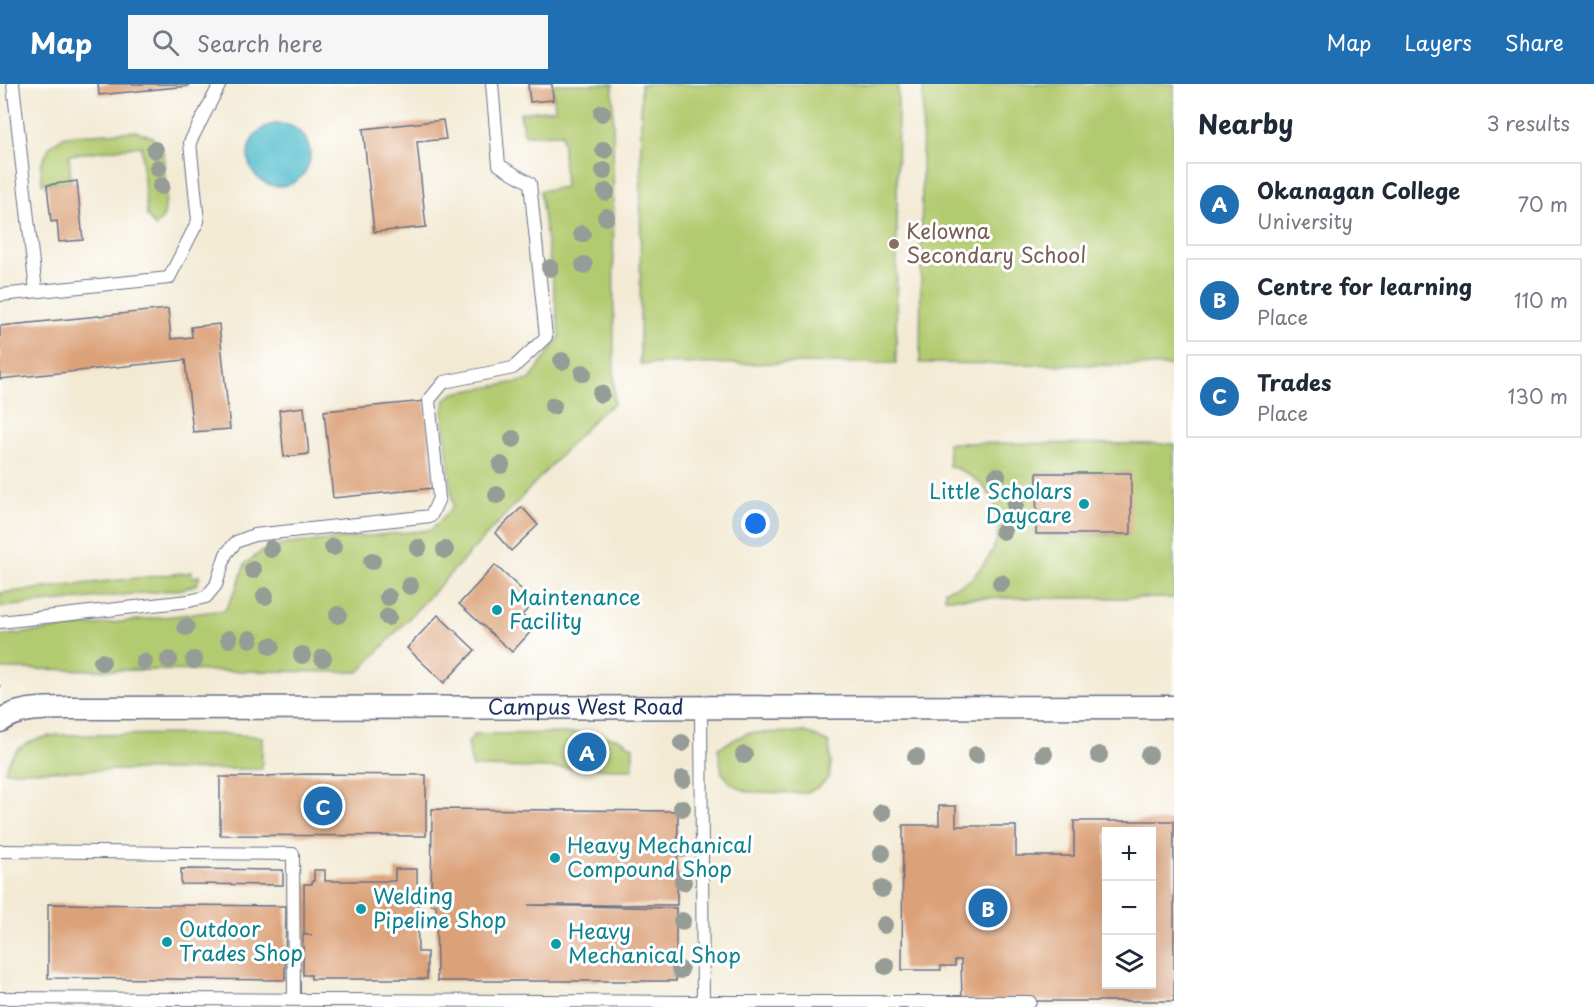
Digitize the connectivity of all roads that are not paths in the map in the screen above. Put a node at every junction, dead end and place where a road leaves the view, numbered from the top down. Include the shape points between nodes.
1 (13, 84) edge
2 (220, 84) edge
3 (492, 84) edge
4 (36, 291) junction
5 (0, 295) edge
6 (0, 622) edge
7 (1174, 707) edge
8 (701, 708) junction
9 (0, 721) edge
10 (0, 851) edge
11 (0, 998) edge
12 (294, 999) junction
13 (1030, 1002) dead end
14 (148, 1003) edge
15 (703, 1005) edge

1 - 4 lane
2 - 4 lane via 190,142 198,221 169,278
3 - 6 lane via 499,165 530,183 546,337 513,368 444,382 429,400 439,498 431,516 254,535 236,542 226,554 216,585 206,597
4 - 5 lane
7 - 8 street, Campus West Road
8 - 9 street, Campus West Road via 68,708 29,710
8 - 15 lane
10 - 12 lane via 293,854
11 - 14 lane
12 - 14 lane
12 - 15 lane
13 - 15 lane

